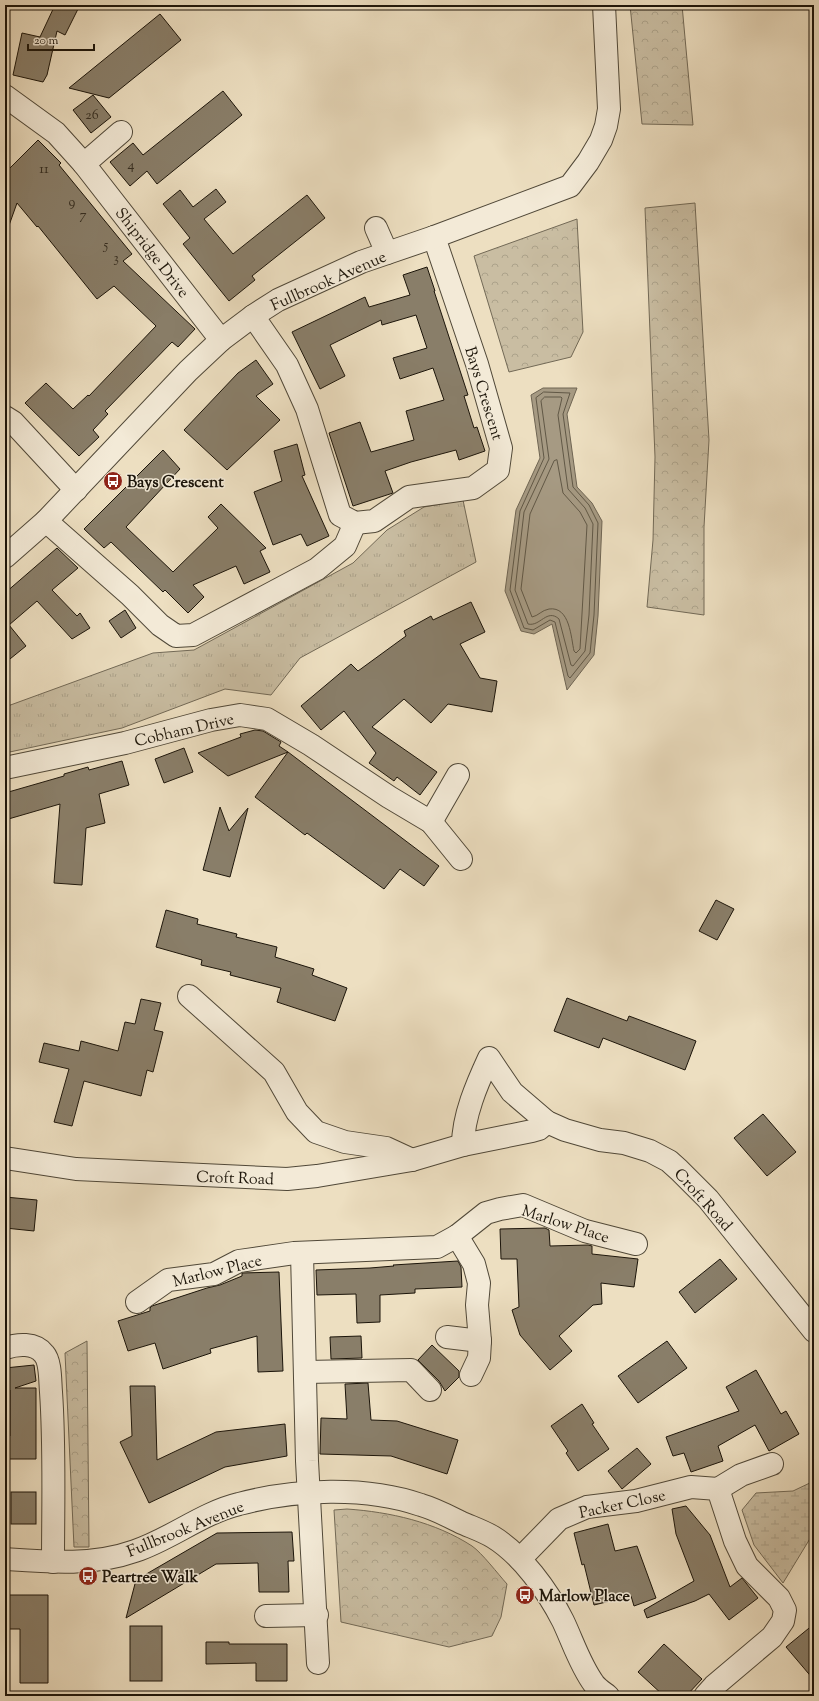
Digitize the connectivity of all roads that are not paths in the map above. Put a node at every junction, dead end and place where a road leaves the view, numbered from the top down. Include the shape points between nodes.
1 (604, 5) edge
2 (5, 96) edge
3 (121, 132) dead end
4 (84, 164) junction
5 (376, 228) dead end
6 (434, 237) junction
7 (387, 253) junction
8 (253, 316) junction
9 (221, 340) junction
10 (5, 417) edge
11 (76, 490) junction
12 (46, 521) junction
13 (356, 523) junction
14 (5, 557) edge
15 (5, 768) edge
16 (458, 775) dead end
17 (431, 822) junction
18 (461, 858) dead end
19 (189, 996) dead end
20 (547, 1122) junction
21 (463, 1145) junction
22 (5, 1158) edge
23 (412, 1160) junction
24 (457, 1236) junction
25 (636, 1244) dead end
26 (302, 1253) junction
27 (137, 1302) dead end
28 (814, 1331) edge
29 (446, 1338) dead end
30 (480, 1341) junction
31 (5, 1348) edge
32 (305, 1372) junction
33 (471, 1375) dead end
34 (430, 1390) dead end
35 (772, 1464) dead end
36 (718, 1489) junction
37 (309, 1492) junction
38 (5, 1558) edge
39 (520, 1559) junction
40 (53, 1562) junction
41 (316, 1615) junction
42 (266, 1616) dead end
43 (318, 1663) dead end
44 (596, 1693) edge
45 (705, 1696) edge

1 - 6 street, Fullbrook Avenue via 609,80 607,120 601,140 570,186
2 - 4 street, Shipridge Drive via 56,133
3 - 4 street
4 - 9 street, Shipridge Drive
5 - 7 street
6 - 7 street, Fullbrook Avenue
6 - 13 street, Bays Crescent via 477,364 501,448 498,470 473,488 409,497 374,521
7 - 8 street, Fullbrook Avenue via 278,300
8 - 9 street, Fullbrook Avenue
8 - 13 street via 288,365 307,409 340,515
9 - 11 street, Fullbrook Avenue via 188,371
10 - 11 street via 13,422
11 - 12 street, Fullbrook Avenue
12 - 13 street via 160,625 176,636 193,635 317,569 345,546
12 - 14 street, Fullbrook Avenue
15 - 17 street, Cobham Drive via 240,715 267,719
16 - 17 street
17 - 18 street, Cobham Drive
19 - 23 street via 274,1072 297,1112 316,1132 345,1142 386,1148
20 - 21 street, Croft Road via 532,1132
20 - 21 street via 512,1092 489,1058 469,1113
20 - 28 street, Croft Road via 600,1140 624,1143 650,1151 669,1162 708,1199
21 - 23 street, Croft Road
22 - 23 street, Croft Road via 76,1169 287,1179
24 - 25 street, Marlow Place via 486,1213 522,1205 585,1231
24 - 26 street, Marlow Place via 437,1247
24 - 30 street via 474,1264 480,1283 477,1304
26 - 27 street, Marlow Place via 239,1261 214,1274 168,1280
26 - 32 street
29 - 30 street
30 - 33 street via 479,1358
31 - 40 street via 30,1344 44,1354 49,1369 53,1424
32 - 34 street via 411,1370
32 - 37 street
35 - 36 street via 741,1475
36 - 39 street, Packer Close via 691,1487 636,1501 587,1507 559,1519
36 - 45 street via 735,1541 747,1566 779,1598 785,1610 783,1621 772,1637
37 - 39 street, Fullbrook Avenue via 378,1495 421,1505 493,1537
37 - 40 street, Fullbrook Avenue via 238,1504 135,1551 111,1557
37 - 41 street
38 - 40 street, Fullbrook Avenue
39 - 44 street, Fullbrook Avenue via 543,1588 562,1619
41 - 42 street
41 - 43 street

